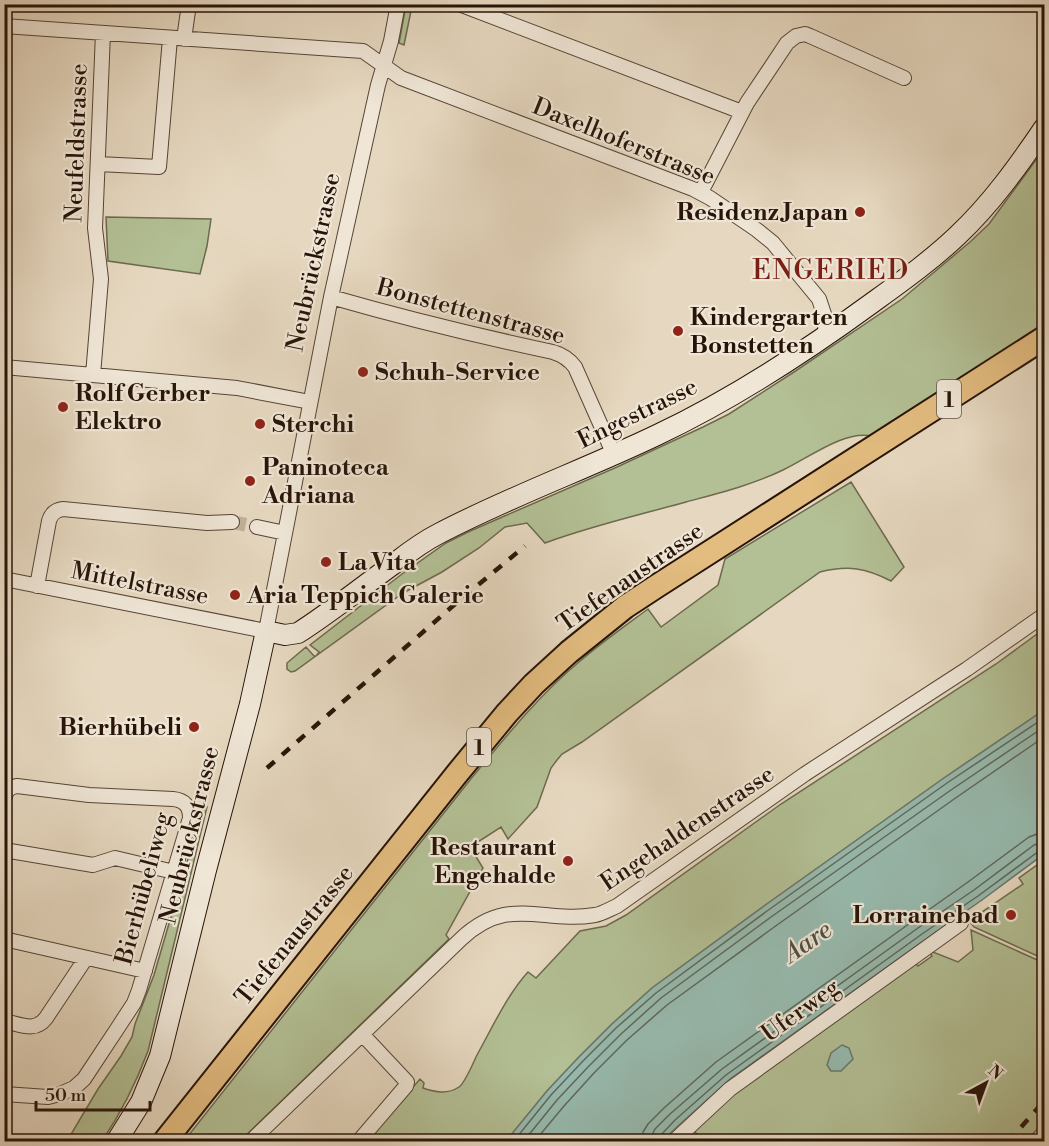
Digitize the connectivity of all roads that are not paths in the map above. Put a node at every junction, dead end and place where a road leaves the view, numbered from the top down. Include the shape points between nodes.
1 (189, 4) edge
2 (398, 4) edge
3 (459, 4) edge
4 (4, 26) edge
5 (103, 33) junction
6 (177, 39) junction
7 (383, 66) junction
8 (904, 78) dead end
9 (742, 112) junction
10 (1044, 128) edge
11 (98, 164) junction
12 (701, 192) junction
13 (331, 297) junction
14 (826, 336) junction
15 (1044, 338) edge
16 (4, 367) edge
17 (93, 375) junction
18 (310, 402) junction
19 (614, 454) junction
20 (232, 522) tunnel mouth
21 (257, 527) tunnel mouth
22 (285, 532) junction
23 (4, 579) edge
24 (37, 586) junction
25 (1044, 615) edge
26 (266, 631) junction
27 (4, 799) edge
28 (4, 850) edge
29 (174, 872) junction
30 (961, 923) dead end
31 (4, 939) edge
32 (86, 958) junction
33 (145, 971) junction
34 (4, 1021) edge
35 (362, 1034) junction
36 (4, 1094) edge
37 (116, 1142) edge
38 (164, 1142) edge
39 (250, 1142) edge
40 (358, 1142) edge
41 (673, 1142) edge

1 - 6 street
2 - 7 street, Neubrückstrasse
3 - 9 street
4 - 5 street, Neufeldstrasse
5 - 6 street, Neufeldstrasse
5 - 11 street, Neufeldstrasse
6 - 7 street, Neufeldstrasse via 363,51
6 - 11 street via 159,167
7 - 12 street, Daxelhoferstrasse via 401,78
7 - 13 street, Neubrückstrasse
8 - 9 street via 800,34 787,43
9 - 12 street
10 - 14 street, Engestrasse via 1017,167 960,234
11 - 17 street, Neufeldstrasse via 96,228 100,286
12 - 14 street, Daxelhoferstrasse via 769,239 819,299
13 - 18 street, Neubrückstrasse
13 - 19 street, Bonstettenstrasse via 563,356 575,368
14 - 19 street, Engestrasse via 698,415
15 - 38 main road, Tiefenaustrasse / 1 via 649,591 593,631 549,670 463,766
16 - 17 street
17 - 18 street via 237,388
18 - 22 street, Neubrückstrasse
19 - 26 street, Engestrasse via 439,533 298,633
20 - 24 street via 56,510 49,521
21 - 22 street
22 - 26 street, Neubrückstrasse
23 - 24 street, Mittelstrasse
24 - 26 street, Mittelstrasse
25 - 35 street, Engehaldenstrasse via 805,774 617,906 598,915 577,917 506,914 477,926
26 - 37 street, Neubrückstrasse via 160,1056 141,1102
27 - 29 street, Bierhübeliweg via 8,790 17,786 179,800 188,806 190,818
28 - 29 street via 93,865 115,858
29 - 33 street, Bierhübeliweg
30 - 41 street, Uferweg via 730,1089
31 - 32 street
32 - 33 street
32 - 34 street via 41,1024 34,1027
33 - 36 street, Bierhübeliweg via 137,996 119,1026 74,1088 48,1097
35 - 39 street, Engehaldenstrasse
35 - 40 street via 407,1082

